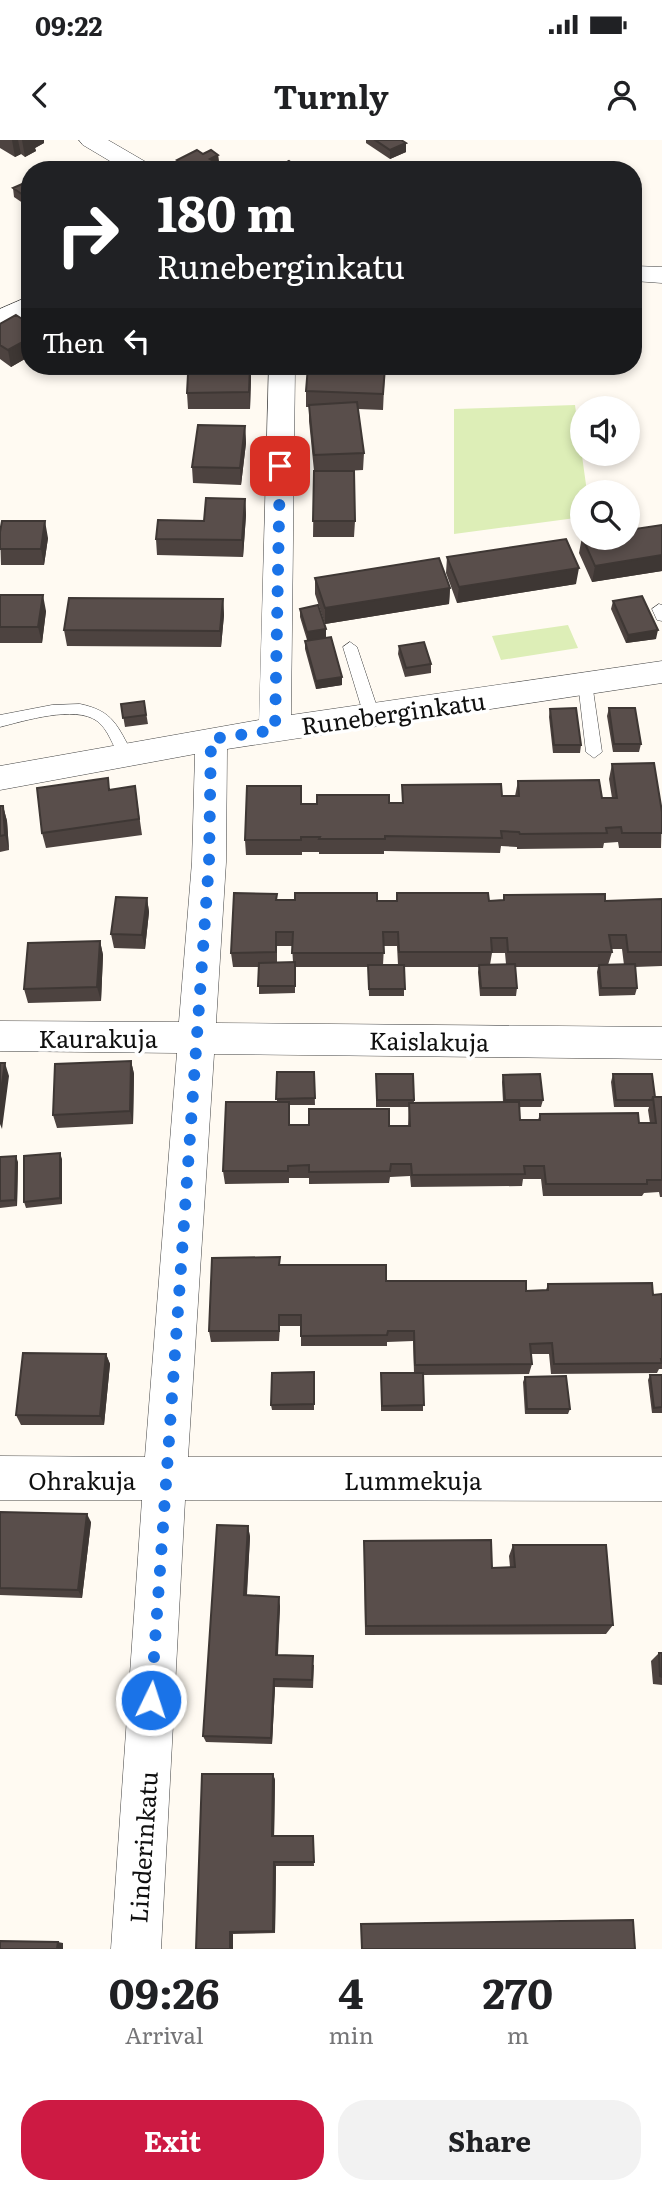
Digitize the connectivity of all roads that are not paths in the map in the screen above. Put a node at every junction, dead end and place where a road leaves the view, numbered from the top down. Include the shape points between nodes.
1 (92, 140) edge
2 (128, 161) edge
3 (642, 274) edge
4 (662, 275) edge
5 (21, 308) edge
6 (0, 319) edge
7 (282, 375) edge
8 (350, 647) dead end
9 (662, 672) edge
10 (585, 683) junction
11 (372, 716) junction
12 (0, 721) edge
13 (275, 730) junction
14 (211, 739) junction
15 (594, 751) dead end
16 (125, 754) junction
17 (0, 778) edge
18 (0, 1036) edge
19 (195, 1037) junction
20 (662, 1043) edge
21 (0, 1478) edge
22 (165, 1479) junction
23 (662, 1479) edge
24 (135, 1949) edge

1 - 2 street
3 - 4 street
5 - 6 street
7 - 13 street
8 - 11 lane
9 - 10 street, Runeberginkatu
10 - 11 street, Runeberginkatu
10 - 15 lane
11 - 13 street, Runeberginkatu
12 - 16 lane via 89,709 103,718
13 - 14 street, Runeberginkatu
14 - 16 street, Runeberginkatu
14 - 19 street, Linderinkatu via 209,862
16 - 17 street, Runeberginkatu
18 - 19 street, Kaurakuja
19 - 20 street, Kaislakuja
19 - 22 street, Linderinkatu
21 - 22 street, Ohrakuja
22 - 23 street, Lummekuja
22 - 24 street, Linderinkatu

